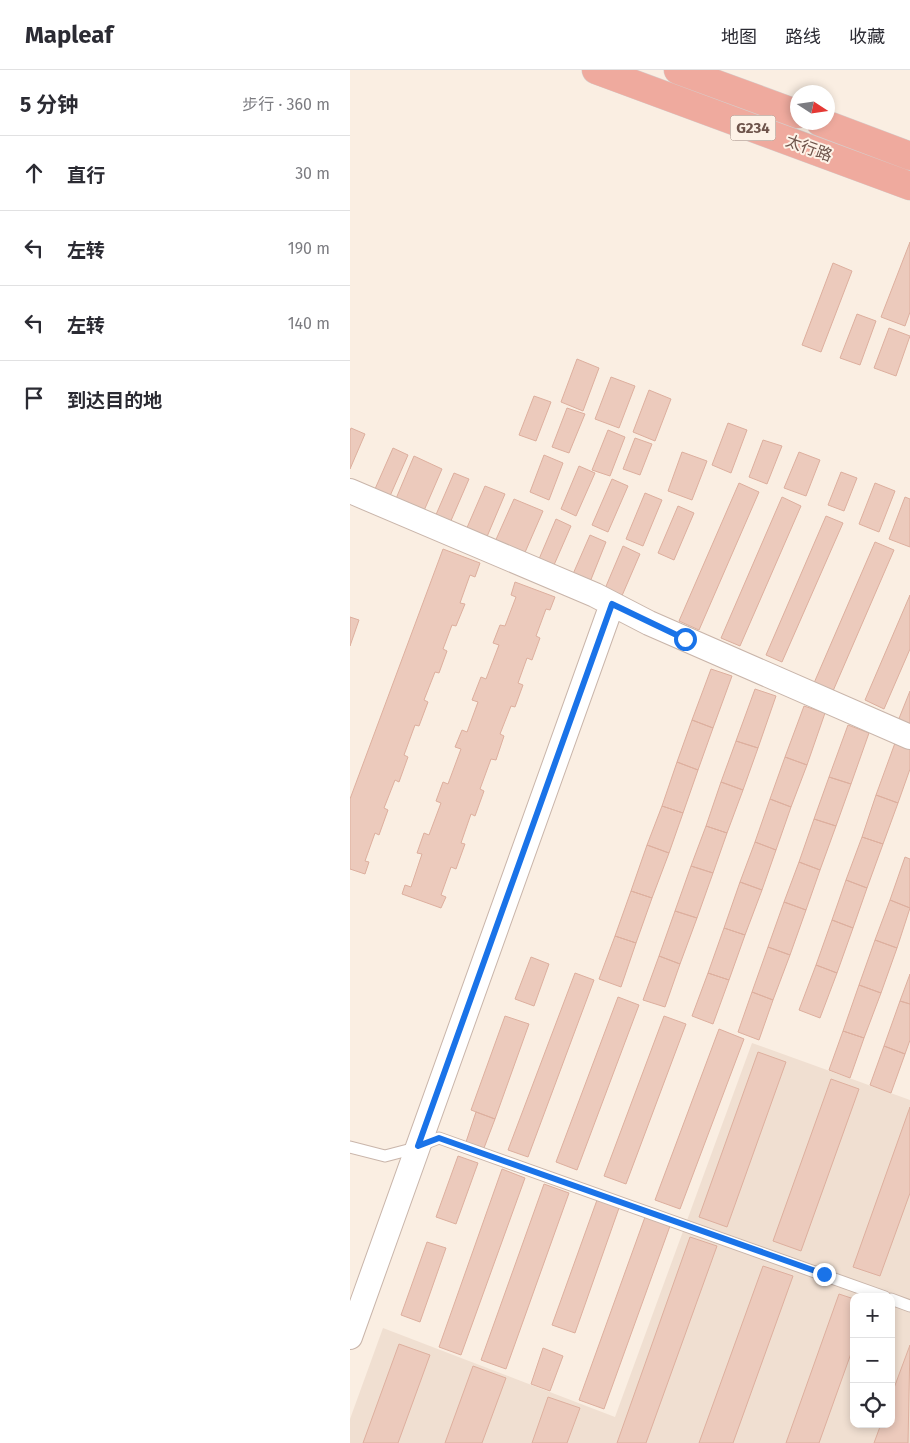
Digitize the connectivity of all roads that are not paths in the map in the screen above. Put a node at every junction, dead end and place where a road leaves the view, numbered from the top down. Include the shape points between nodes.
1 (596, 70) edge
2 (678, 70) edge
3 (790, 111) edge
4 (835, 128) edge
5 (910, 156) edge
6 (910, 186) edge
7 (350, 491) edge
8 (612, 604) junction
9 (910, 737) edge
10 (418, 1146) junction
11 (350, 1147) edge
12 (874, 1293) edge
13 (895, 1300) edge
14 (910, 1306) edge
15 (350, 1337) edge

1 - 6 highway, 太行路 / G234
2 - 3 highway, 太行路 / G234
4 - 5 highway, 太行路
7 - 8 street
8 - 9 street
8 - 10 street
10 - 11 lane via 385,1156
10 - 12 lane via 439,1138
10 - 15 street
13 - 14 lane

